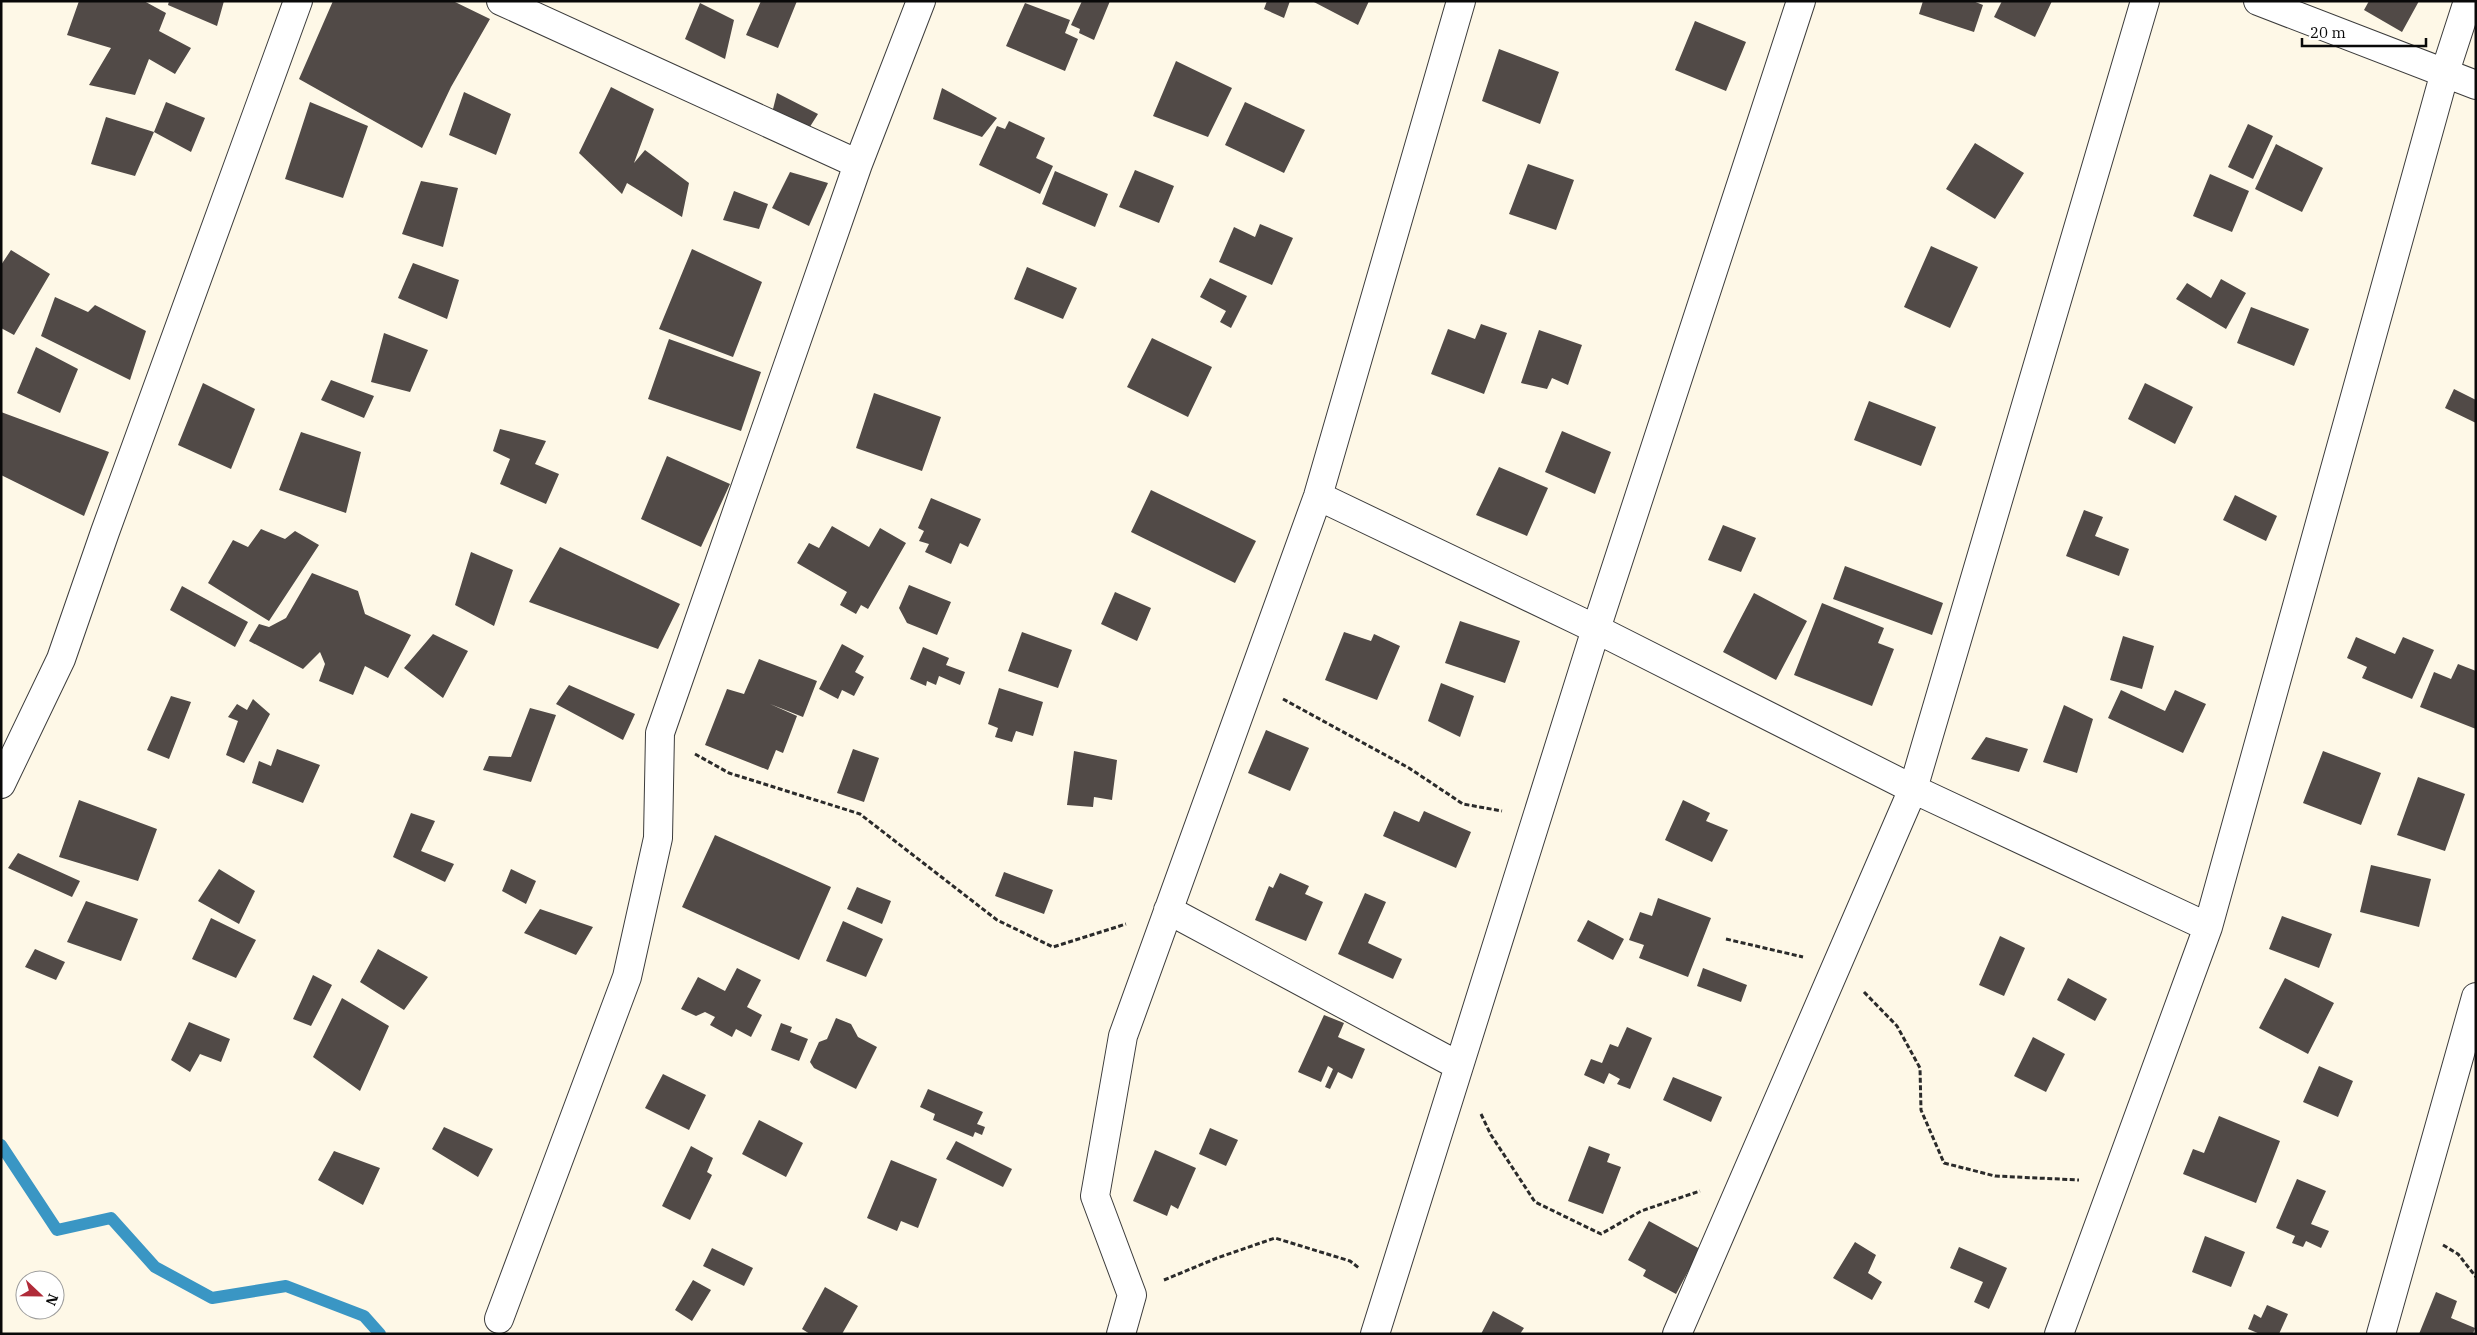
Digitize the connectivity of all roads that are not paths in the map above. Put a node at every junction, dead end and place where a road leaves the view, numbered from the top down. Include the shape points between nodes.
1 (298, 1) edge
2 (501, 1) edge
3 (921, 1) edge
4 (1461, 1) edge
5 (1801, 1) edge
6 (2145, 1) edge
7 (2258, 1) edge
8 (2468, 1) edge
9 (2445, 72) junction
10 (2476, 85) edge
11 (858, 164) junction
12 (1318, 496) junction
13 (1596, 629) junction
14 (1, 784) edge
15 (1913, 788) junction
16 (1168, 910) junction
17 (2208, 927) junction
18 (2476, 997) edge
19 (1459, 1066) junction
20 (499, 1319) dead end
21 (1121, 1334) edge
22 (1375, 1334) edge
23 (1677, 1334) edge
24 (2059, 1334) edge
25 (2381, 1334) edge

1 - 14 street via 61,659
2 - 11 street
3 - 11 street
4 - 12 street
5 - 13 street
6 - 15 street
7 - 9 street
8 - 9 street
9 - 10 street
9 - 17 street
11 - 20 street via 660,733 658,838 627,977
12 - 13 street
12 - 16 street
13 - 15 street
13 - 19 street
15 - 17 street
15 - 23 street
16 - 19 street
16 - 21 street via 1123,1036 1095,1196 1132,1294
17 - 24 street
18 - 25 street
19 - 22 street

